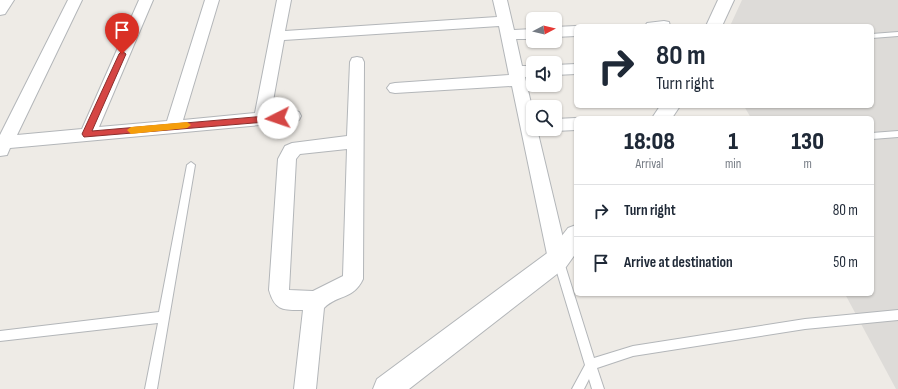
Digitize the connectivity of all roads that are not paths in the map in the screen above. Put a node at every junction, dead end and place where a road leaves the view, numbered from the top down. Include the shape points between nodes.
1 (7, 0) edge
2 (74, 0) edge
3 (146, 0) edge
4 (212, 0) edge
5 (284, 0) edge
6 (500, 0) edge
7 (726, 0) edge
8 (0, 11) edge
9 (715, 24) edge
10 (506, 28) junction
11 (574, 31) edge
12 (526, 32) edge
13 (562, 32) edge
14 (898, 34) edge
15 (277, 36) junction
16 (874, 36) edge
17 (357, 62) dead end
18 (574, 68) edge
19 (562, 69) edge
20 (526, 73) edge
21 (517, 76) junction
22 (396, 88) dead end
23 (526, 108) edge
24 (293, 116) dead end
25 (262, 119) junction
26 (574, 124) edge
27 (562, 125) edge
28 (172, 127) junction
29 (86, 134) junction
30 (898, 134) edge
31 (533, 136) edge
32 (874, 136) edge
33 (356, 142) junction
34 (2, 147) edge
35 (191, 165) dead end
36 (574, 238) edge
37 (558, 259) junction
38 (316, 301) junction
39 (898, 315) edge
40 (163, 317) junction
41 (0, 336) edge
42 (591, 365) junction
43 (151, 389) edge
44 (305, 389) edge
45 (387, 389) edge
46 (578, 389) edge
47 (598, 389) edge

1 - 8 street
2 - 34 street
3 - 29 street
4 - 28 street
5 - 15 street
6 - 10 street
7 - 9 street
10 - 12 street
10 - 15 street
10 - 21 street
11 - 13 street
14 - 16 lane
15 - 25 street
17 - 33 street
18 - 19 street
20 - 21 street
21 - 22 street
21 - 23 street
24 - 25 street
25 - 28 street
26 - 27 street
28 - 29 street
29 - 34 street
30 - 32 lane
31 - 37 street
33 - 38 street via 353,279 348,286
33 - 38 street via 298,148 291,151 287,159 281,297 285,300
35 - 40 lane
36 - 37 street
37 - 42 lane
37 - 45 street
38 - 44 street
39 - 42 lane via 805,324 633,351
40 - 41 lane
40 - 43 lane
42 - 46 lane
42 - 47 lane

